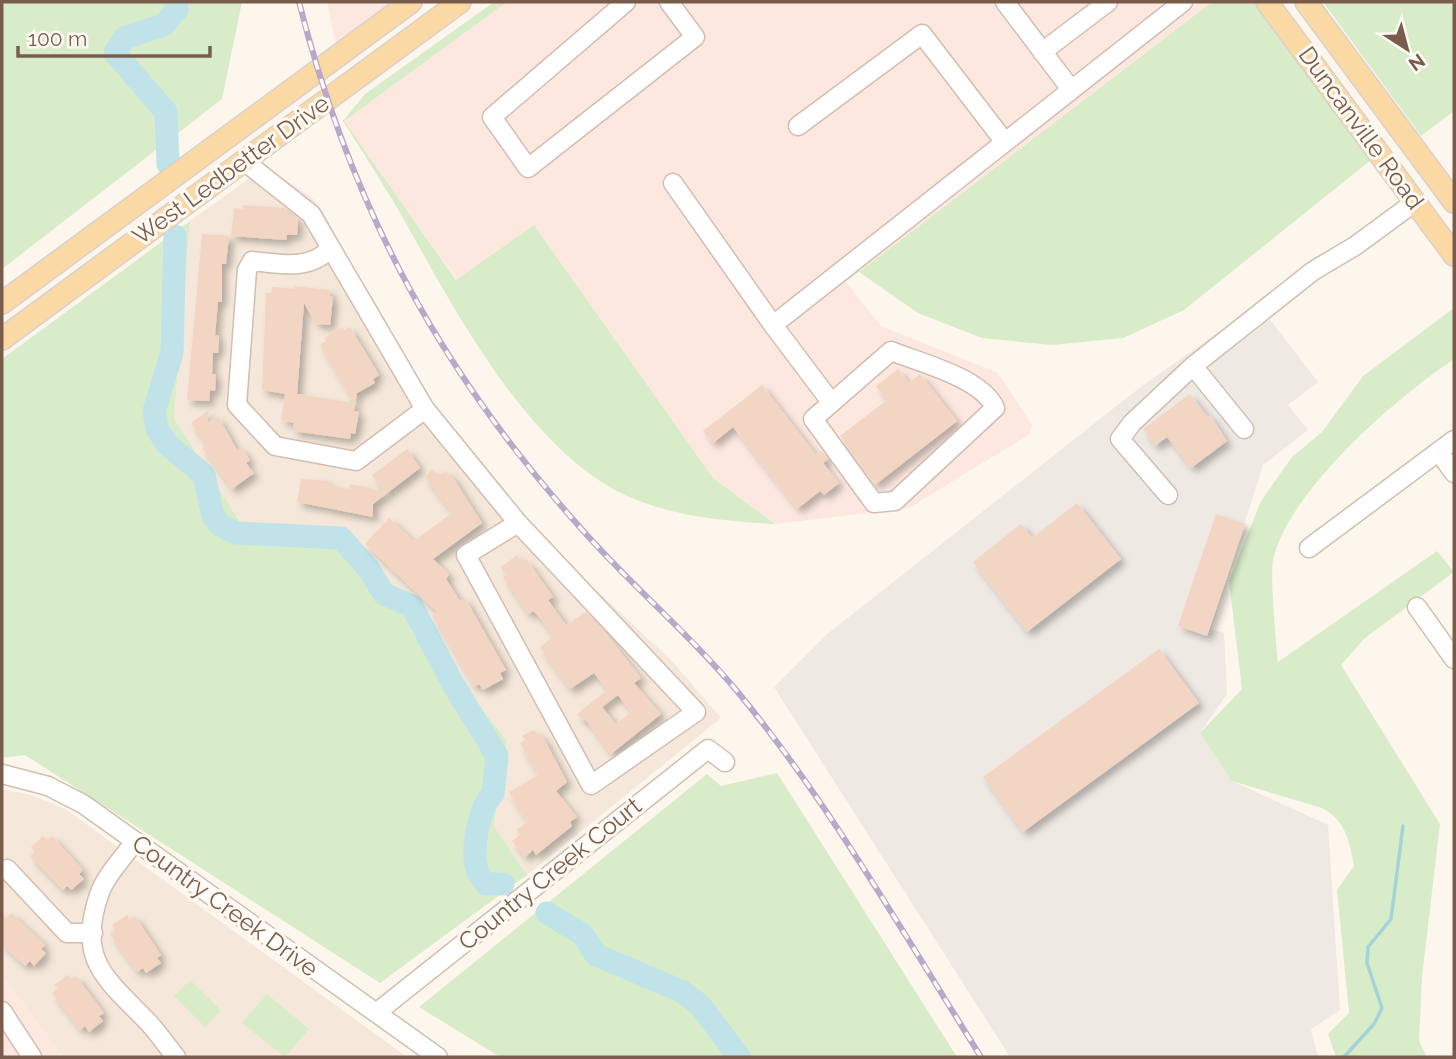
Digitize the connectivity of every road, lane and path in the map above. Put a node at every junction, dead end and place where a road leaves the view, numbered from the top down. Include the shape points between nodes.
1 (411, 2) edge
2 (460, 2) edge
3 (626, 2) edge
4 (669, 2) edge
5 (1004, 2) edge
6 (1108, 2) edge
7 (1183, 2) edge
8 (1267, 2) edge
9 (1306, 2) edge
10 (1042, 52) junction
11 (1070, 88) junction
12 (798, 126) dead end
13 (226, 137) junction
14 (1004, 141) junction
15 (244, 161) junction
16 (673, 183) dead end
17 (1440, 183) junction
18 (1415, 202) junction
19 (1454, 202) edge
20 (331, 248) junction
21 (1454, 255) edge
22 (2, 303) edge
23 (773, 325) junction
24 (2, 339) edge
25 (1193, 366) junction
26 (831, 402) junction
27 (425, 409) junction
28 (1244, 429) dead end
29 (1454, 440) edge
30 (1438, 452) junction
31 (1454, 473) edge
32 (1168, 495) dead end
33 (518, 523) junction
34 (1309, 548) dead end
35 (1417, 607) dead end
36 (1454, 659) edge
37 (725, 762) dead end
38 (2, 774) edge
39 (135, 841) junction
40 (7, 869) dead end
41 (93, 933) junction
42 (2, 1012) edge
43 (376, 1013) junction
44 (32, 1057) edge
45 (176, 1057) edge
46 (438, 1057) edge

1 - 13 main road, West Ledbetter Drive
2 - 15 main road, West Ledbetter Drive
3 - 4 street via 492,117 528,168 695,37
5 - 10 street
6 - 10 street
7 - 11 street
8 - 18 main road, Duncanville Road
9 - 17 main road, Duncanville Road
10 - 11 street
11 - 14 street
12 - 14 street via 922,34
13 - 15 main road
13 - 22 main road, West Ledbetter Drive
14 - 23 street
15 - 20 street via 311,214
15 - 24 main road, West Ledbetter Drive
16 - 23 street
17 - 18 main road
17 - 19 main road, Duncanville Road
18 - 21 main road, Duncanville Road
18 - 25 street via 1313,271
20 - 27 street
20 - 27 street via 320,260 304,264 252,261 247,270 237,405 275,446 356,461
23 - 26 street
25 - 28 street
25 - 32 street via 1121,439
26 - 26 street via 813,419 874,503 895,501 995,408 990,397 961,378 891,351
27 - 33 street
29 - 30 street
30 - 31 street
30 - 34 street
33 - 33 street via 696,712 592,785 466,555
35 - 36 street
37 - 43 street, Country Creek Court via 708,749
38 - 39 street, Country Creek Drive via 48,786 72,798
39 - 41 street via 99,893
39 - 43 street, Country Creek Drive
40 - 41 street via 67,933
41 - 45 street via 98,970
42 - 44 street
43 - 46 street, Country Creek Drive

